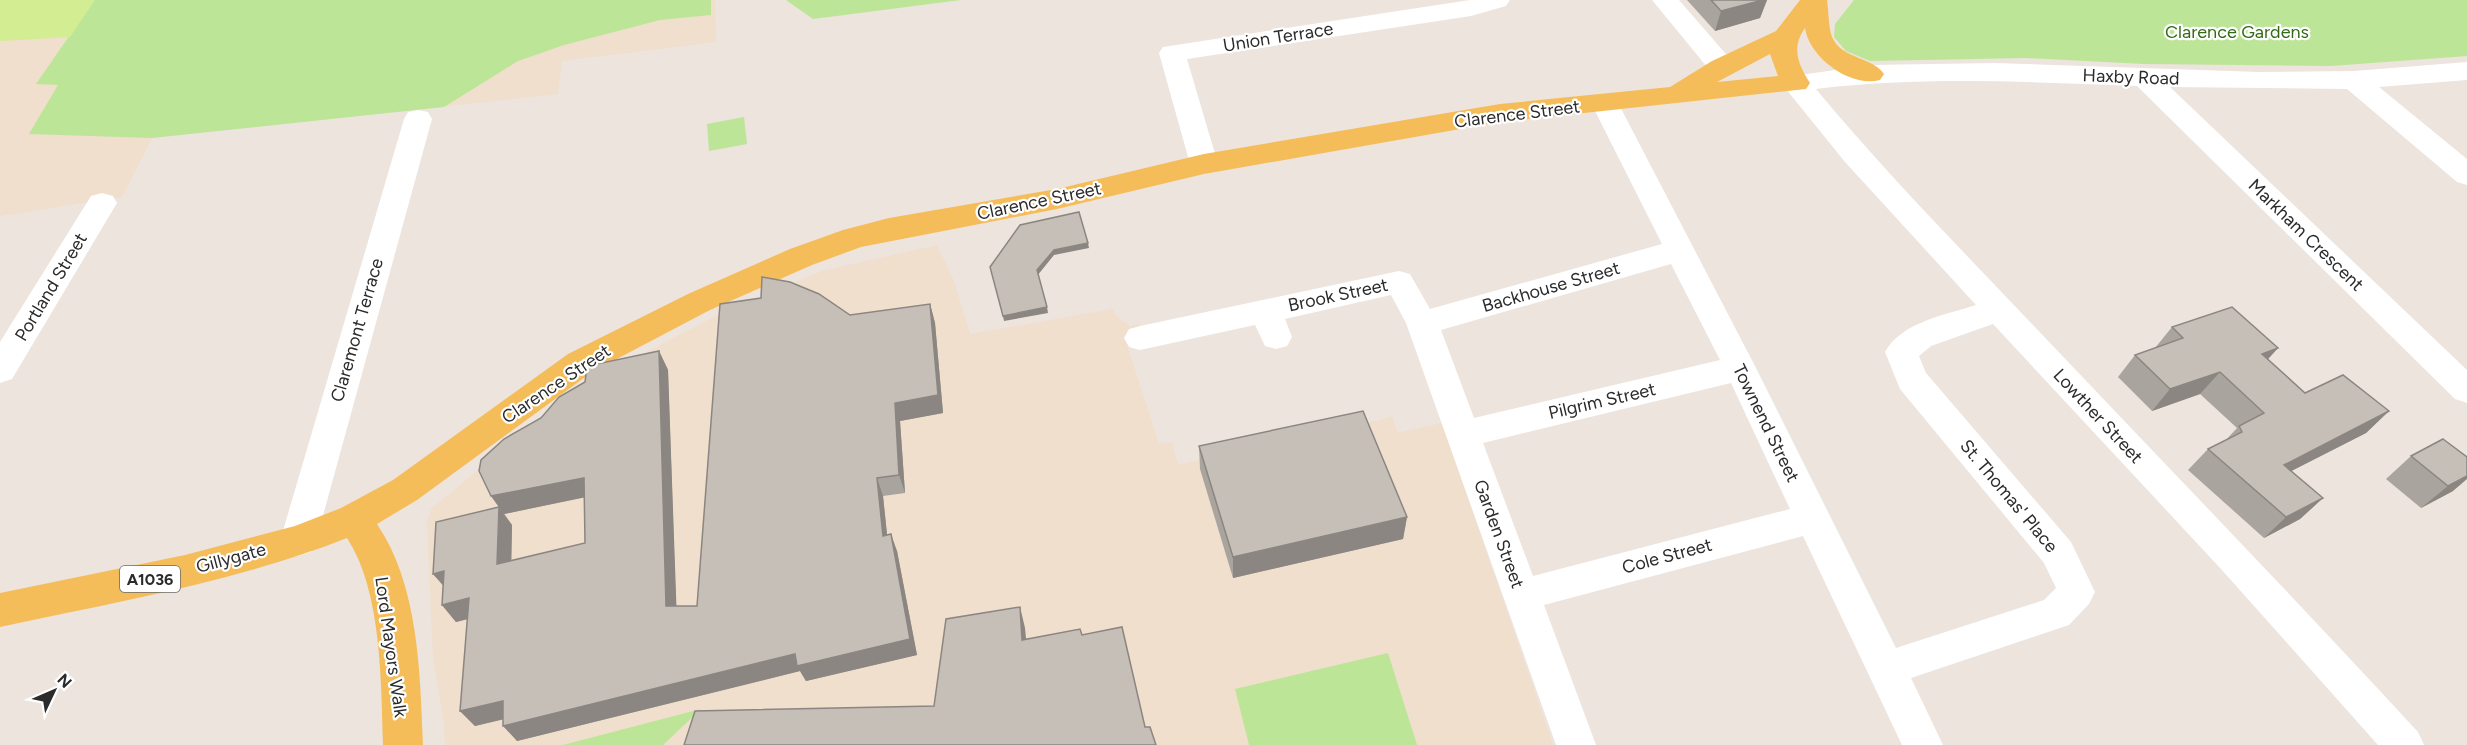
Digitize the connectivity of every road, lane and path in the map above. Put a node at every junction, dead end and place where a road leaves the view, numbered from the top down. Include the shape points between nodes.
1 (1497, 0) edge
2 (1665, 0) edge
3 (1814, 0) edge
4 (1784, 37) junction
5 (1722, 67) junction
6 (2467, 71) edge
7 (1870, 74) junction
8 (2145, 78) junction
9 (2354, 80) junction
10 (1796, 83) junction
11 (1674, 96) junction
12 (1605, 103) junction
13 (418, 119) dead end
14 (1204, 164) junction
15 (2467, 175) edge
16 (102, 203) dead end
17 (1680, 250) junction
18 (1999, 309) junction
19 (1422, 323) junction
20 (1140, 338) dead end
21 (1740, 368) junction
22 (0, 370) edge
23 (2467, 390) edge
24 (1463, 434) junction
25 (1812, 518) junction
26 (354, 519) junction
27 (298, 541) junction
28 (1521, 595) junction
29 (0, 610) edge
30 (1886, 669) junction
31 (403, 745) edge
32 (1576, 745) edge
33 (1923, 745) edge
34 (2404, 745) edge

1 - 14 street, Union Terrace via 1471,8 1172,54
2 - 5 street
3 - 4 main road
3 - 7 main road via 1820,41 1840,61
4 - 5 main road
4 - 10 main road via 1783,65
5 - 11 main road
6 - 9 street, Haxby Road
7 - 8 street, Haxby Road via 1995,72
7 - 10 street, Haxby Road
8 - 9 street, Haxby Road
8 - 23 street, Markham Crescent
9 - 15 street
10 - 11 main road, Clarence Street
10 - 18 street, Lowther Street via 1854,155
11 - 12 main road, Clarence Street
12 - 14 main road, Clarence Street via 1500,113
12 - 17 street, Townend Street
13 - 27 street, Claremont Terrace
14 - 26 main road, Clarence Street via 1057,199 889,229 801,257 699,302 580,363 405,490
16 - 22 street, Portland Street
17 - 19 street, Backhouse Street
17 - 21 street, Townend Street
18 - 30 street, St. Thomas' Place via 1920,337 1900,352 1912,380 2058,553 2076,592 2056,613
18 - 34 street, Lowther Street
19 - 20 street, Brook Street via 1399,282 1271,324
19 - 24 street, Garden Street
21 - 24 street, Pilgrim Street
21 - 25 street, Townend Street
24 - 28 street, Garden Street
25 - 28 street, Cole Street
25 - 30 street, Townend Street
26 - 27 main road, Gillygate / A1036
26 - 31 main road, Lord Mayors Walk via 378,559 399,680
27 - 29 main road, Gillygate / A1036 via 185,571
28 - 32 street, Garden Street
30 - 33 street, Townend Street

